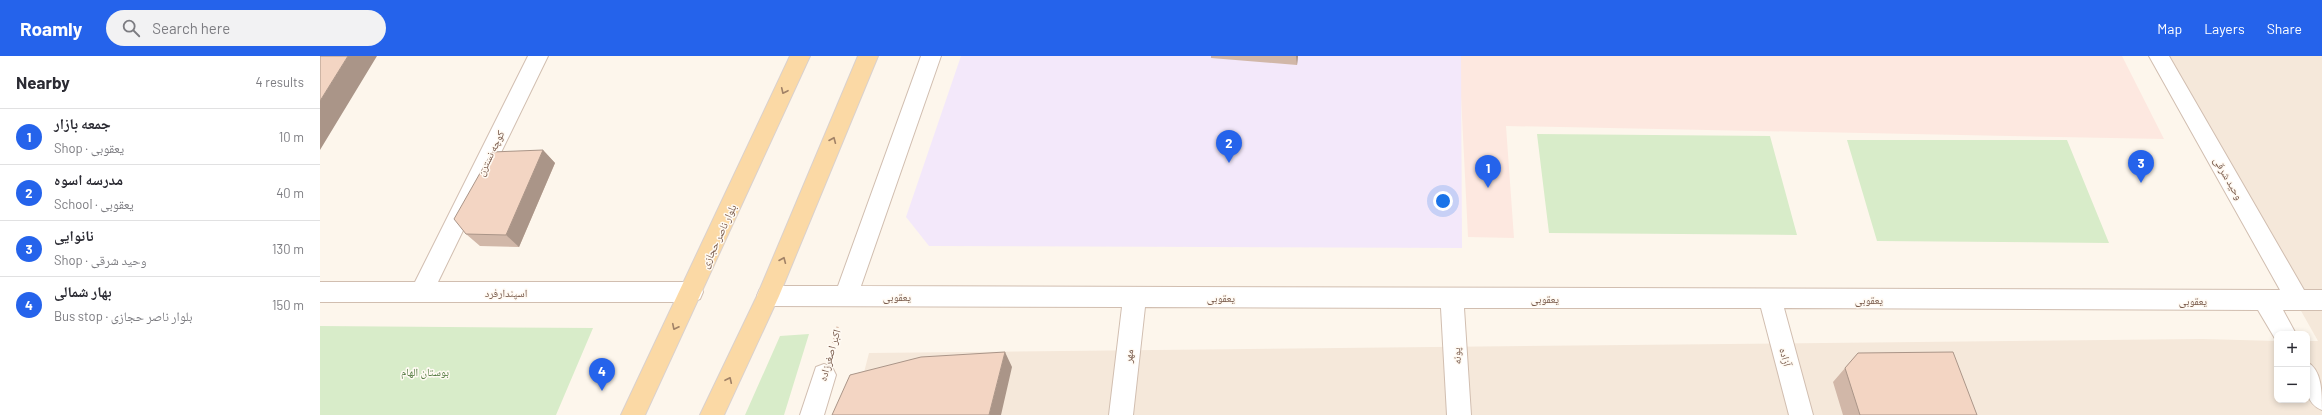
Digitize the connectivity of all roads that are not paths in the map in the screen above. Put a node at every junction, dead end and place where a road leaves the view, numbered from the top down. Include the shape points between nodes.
1 (538, 56) edge
2 (800, 56) edge
3 (868, 56) edge
4 (931, 56) edge
5 (2159, 56) edge
6 (320, 292) edge
7 (692, 292) junction
8 (421, 293) junction
9 (768, 296) junction
10 (846, 296) junction
11 (1135, 297) junction
12 (1452, 298) junction
13 (1770, 298) junction
14 (2265, 300) junction
15 (2298, 300) junction
16 (2322, 300) edge
17 (2282, 331) edge
18 (824, 375) road end
19 (2310, 378) edge
20 (2322, 399) edge
21 (633, 415) edge
22 (712, 415) edge
23 (812, 415) edge
24 (1121, 415) edge
25 (1459, 415) edge
26 (1801, 415) edge

1 - 8 street, کوچه نسترن
2 -> 7 main road, بلوار ناصر حجازی
9 -> 3 main road
4 - 10 street
5 - 15 street, وحید شرقی
6 - 8 street, اسپندارفرد
7 - 8 street, اسپندارفرد
7 -> 21 main road, بلوار ناصر حجازی
9 - 10 street, یعقوبی
22 -> 9 main road
10 - 11 street, یعقوبی
11 - 12 street, یعقوبی
11 - 24 street, مهر
12 - 13 street, یعقوبی
12 - 25 street, پونه
13 - 14 street, یعقوبی
13 - 26 street, آزاده
14 - 15 street, یعقوبی
14 - 17 street
15 - 16 street, یعقوبی
18 - 23 street, اکبر اصغرزاده
19 - 20 street

